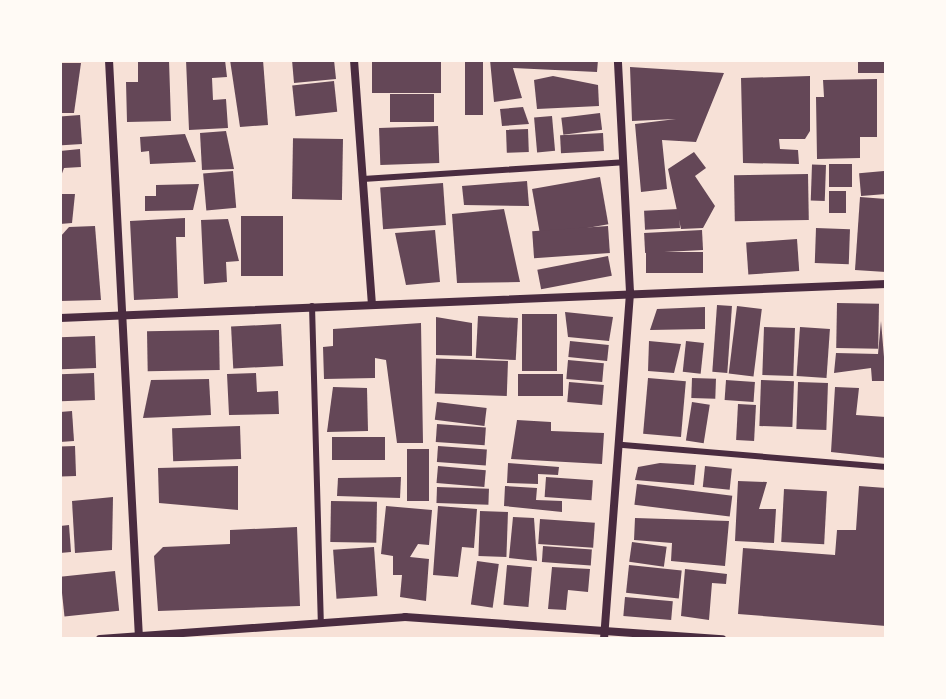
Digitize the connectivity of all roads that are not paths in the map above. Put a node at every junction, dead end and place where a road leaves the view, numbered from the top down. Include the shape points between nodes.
1 (109, 60) edge
2 (354, 60) edge
3 (618, 60) edge
4 (623, 162) junction
5 (363, 179) junction
6 (886, 284) edge
7 (630, 292) junction
8 (372, 303) junction
9 (312, 306) junction
10 (123, 315) junction
11 (60, 318) edge
12 (623, 445) junction
13 (886, 467) edge
14 (321, 620) junction
15 (605, 628) junction
16 (139, 638) edge
17 (100, 639) edge
18 (604, 639) edge
19 (722, 639) edge

1 - 10 street
2 - 5 street
3 - 4 street
4 - 5 lane
4 - 7 street
5 - 8 street
6 - 7 street
7 - 8 street
7 - 12 street
8 - 9 street
9 - 10 street
9 - 14 lane
10 - 11 street
10 - 16 street
12 - 13 lane
12 - 15 street
14 - 15 street via 405,617
14 - 16 street
15 - 18 street
15 - 19 street
16 - 17 street

